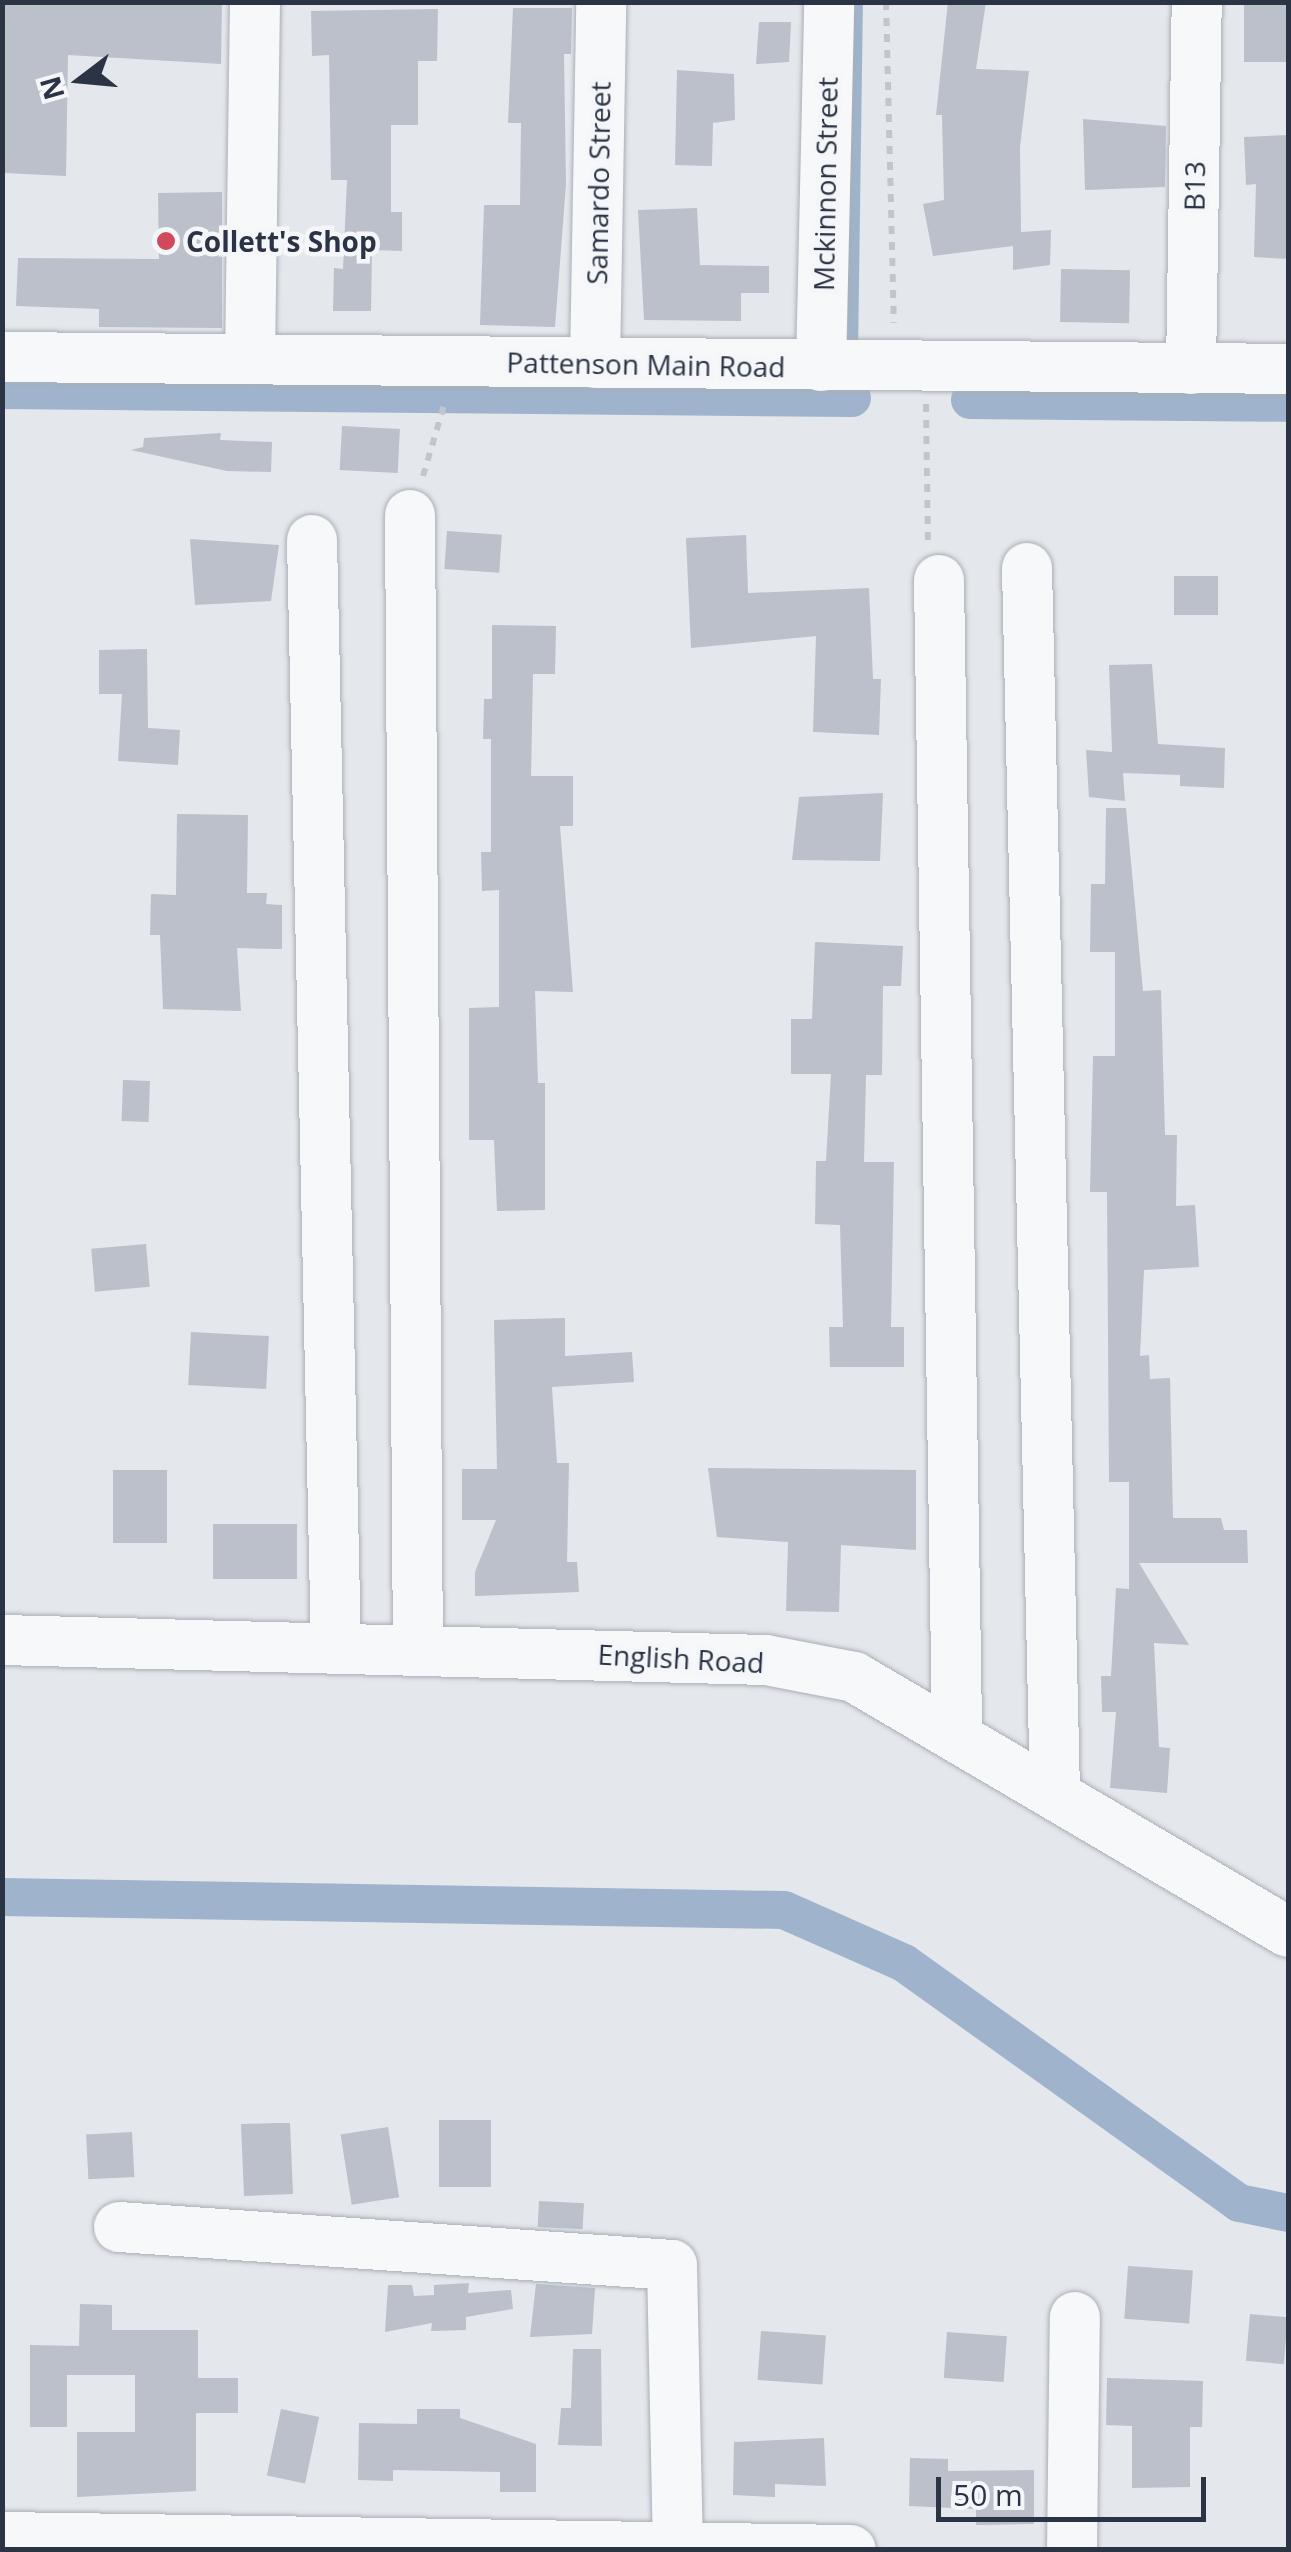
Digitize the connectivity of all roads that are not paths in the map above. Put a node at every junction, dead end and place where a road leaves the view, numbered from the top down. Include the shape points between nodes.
1 (255, 2) edge
2 (600, 2) edge
3 (829, 2) edge
4 (1197, 2) edge
5 (2, 357) edge
6 (250, 360) junction
7 (595, 363) junction
8 (820, 366) junction
9 (1191, 369) junction
10 (1288, 369) edge
11 (410, 515) road end
12 (312, 540) dead end
13 (1027, 568) dead end
14 (939, 580) road end
15 (2, 1640) edge
16 (336, 1648) junction
17 (418, 1648) junction
18 (957, 1732) junction
19 (1055, 1790) junction
20 (1288, 1932) edge
21 (119, 2228) dead end
22 (1075, 2317) dead end
23 (2, 2538) edge
24 (678, 2548) edge
25 (851, 2550) edge
26 (1072, 2550) edge

1 - 6 street
2 - 7 street, Samardo Street
3 - 8 street, Mckinnon Street
4 - 9 street, B13
5 - 6 street, Pattenson Main Road
6 - 7 street, Pattenson Main Road
7 - 8 street, Pattenson Main Road
8 - 9 street, Pattenson Main Road
9 - 10 street, Pattenson Main Road
11 - 17 street
12 - 16 street
13 - 19 street
14 - 18 street
15 - 16 street, English Road
16 - 17 street, English Road
17 - 18 street, English Road via 766,1660 854,1677
18 - 19 street, English Road
19 - 20 street, English Road
21 - 24 street via 672,2265
22 - 26 street
23 - 24 street
24 - 25 street

